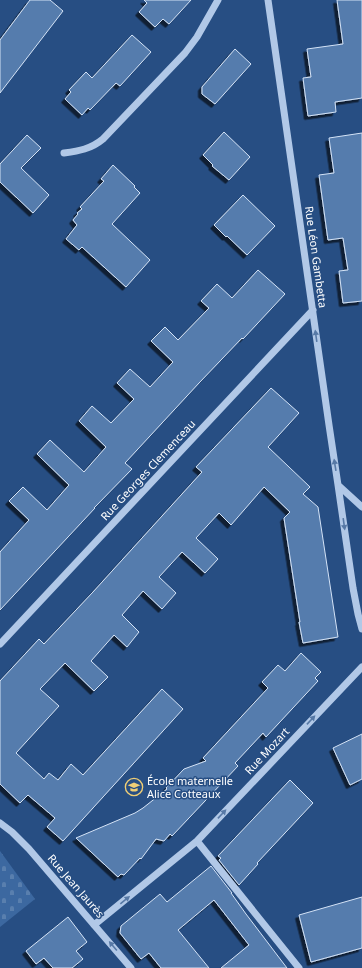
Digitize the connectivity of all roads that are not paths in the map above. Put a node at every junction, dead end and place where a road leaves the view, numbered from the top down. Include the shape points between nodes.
1 (218, 0) edge
2 (268, 0) edge
3 (64, 153) dead end
4 (313, 310) junction
5 (338, 485) junction
6 (362, 507) edge
7 (362, 629) edge
8 (0, 644) edge
9 (362, 667) edge
10 (0, 823) edge
11 (197, 841) junction
12 (94, 925) junction
13 (131, 968) edge
14 (299, 968) edge

1 - 3 street via 185,53 103,139 83,150
2 - 4 street, Rue Léon Gambetta
5 -> 4 street, Rue Léon Gambetta
4 - 8 street, Rue Georges Clemenceau
5 - 6 street
5 -> 7 street, Rue Léon Gambetta via 353,588
11 -> 9 street, Rue Mozart
10 - 12 street, Rue Jean Jaurès via 30,849
12 -> 11 street, Rue Mozart
11 - 14 street
13 -> 12 street, Rue Jean Jaurès

